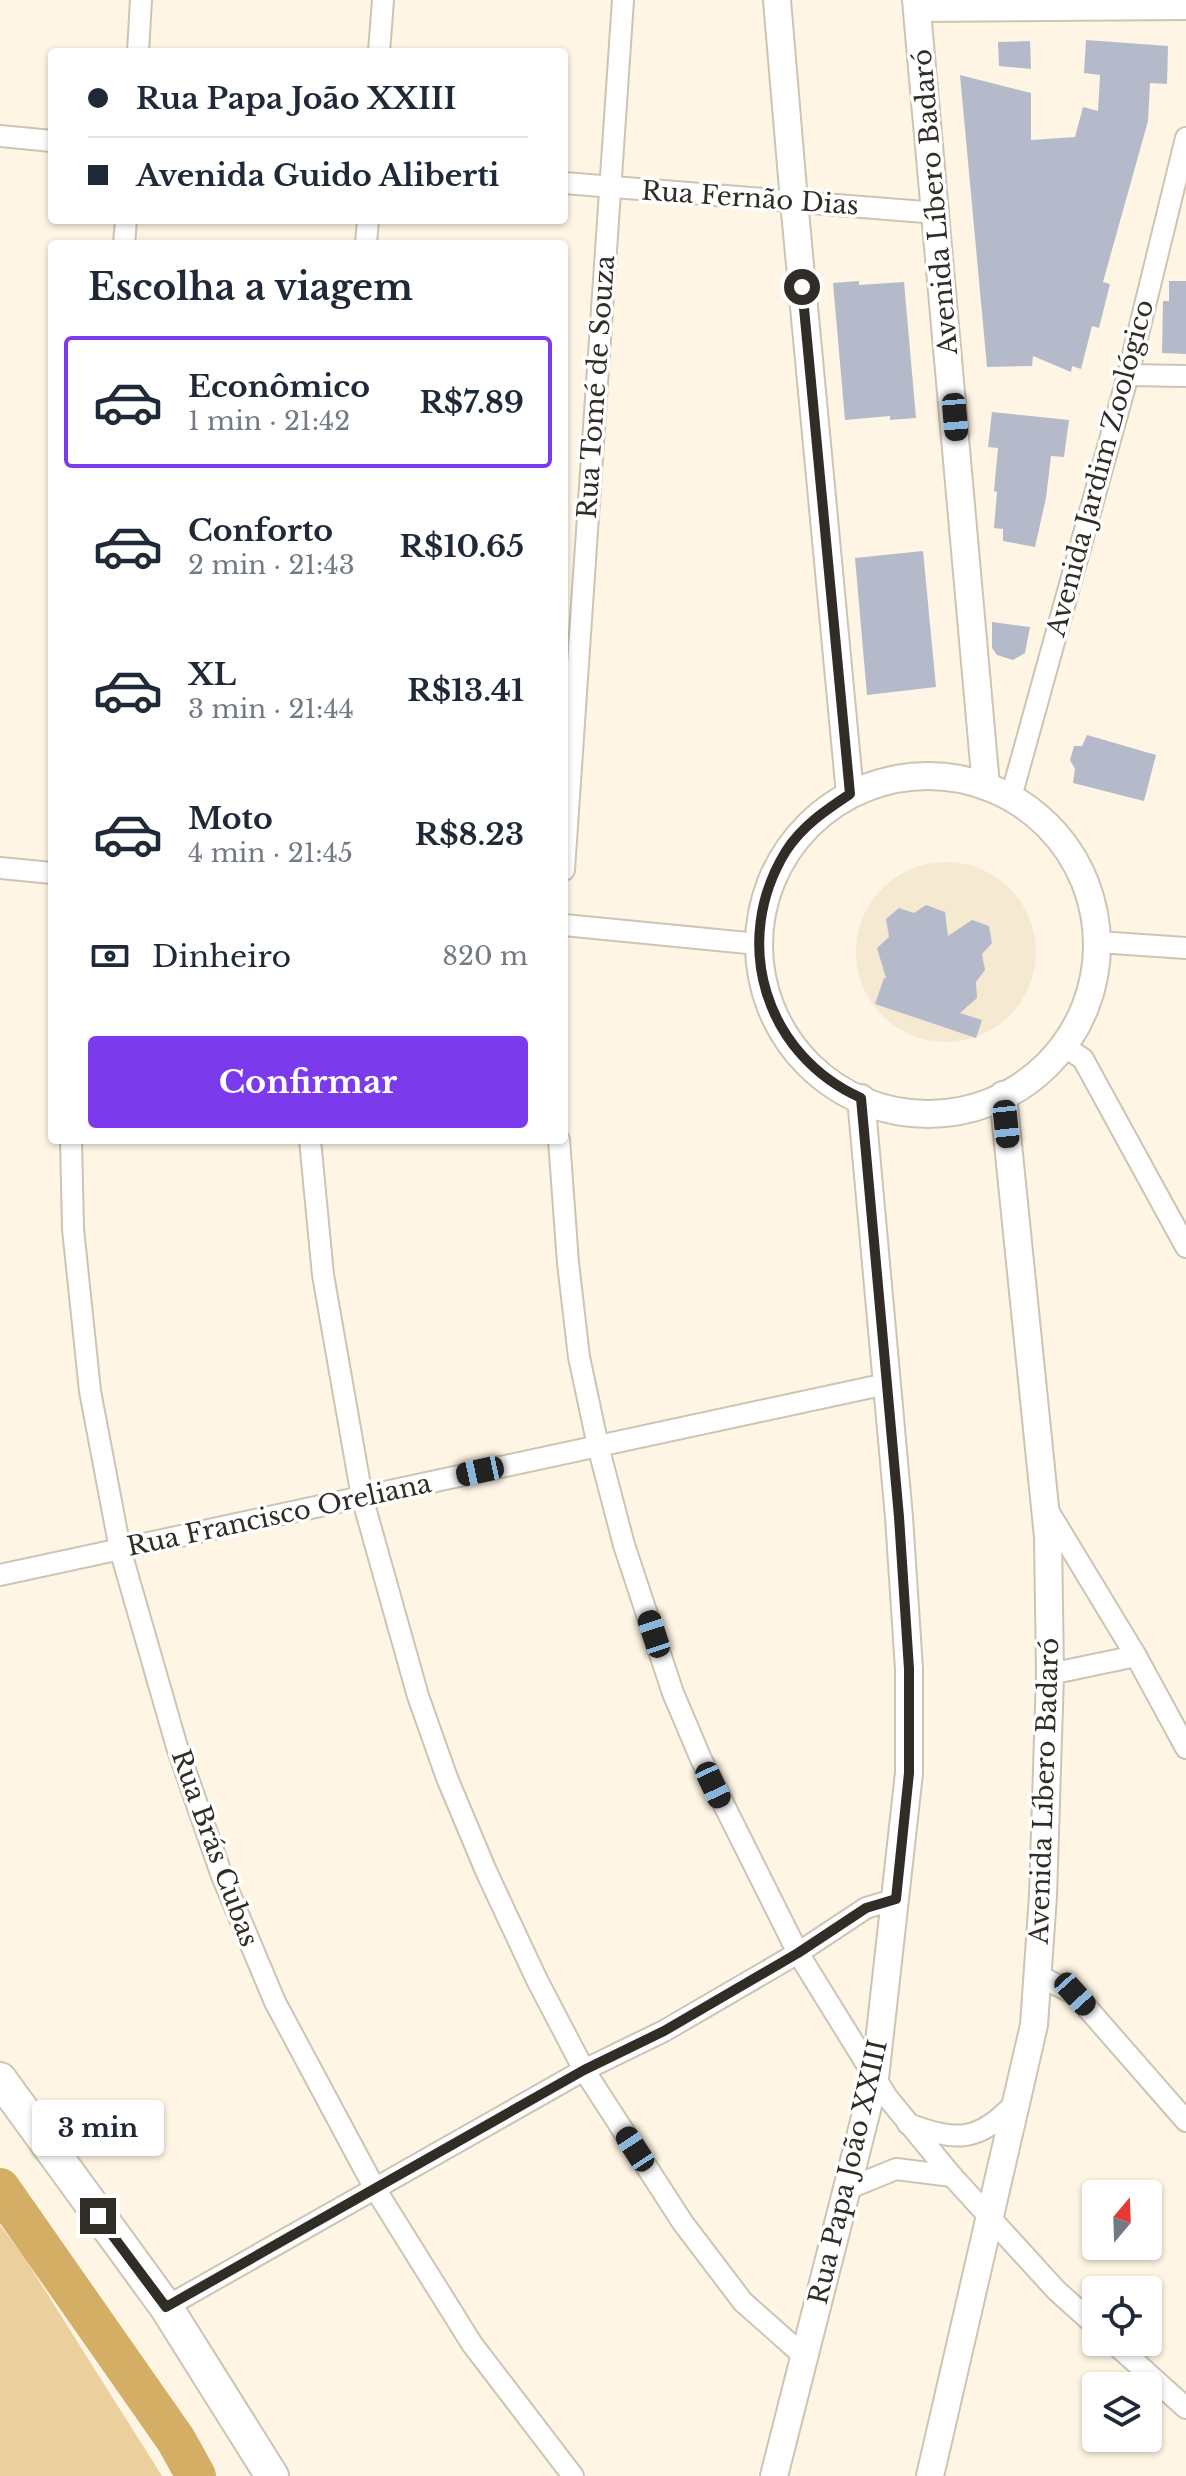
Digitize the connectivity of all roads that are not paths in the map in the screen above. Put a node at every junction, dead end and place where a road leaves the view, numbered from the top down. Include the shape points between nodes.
1 (141, 0) edge
2 (383, 0) edge
3 (623, 0) edge
4 (777, 0) edge
5 (916, 4) edge
6 (1186, 6) edge
7 (138, 48) edge
8 (379, 48) edge
9 (0, 136) edge
10 (1186, 138) edge
11 (48, 141) edge
12 (568, 183) edge
13 (610, 187) junction
14 (1178, 199) edge
15 (794, 201) junction
16 (937, 213) junction
17 (1128, 375) junction
18 (1186, 376) edge
19 (986, 786) junction
20 (850, 794) junction
21 (1011, 797) junction
22 (568, 811) edge
23 (0, 868) edge
24 (48, 873) edge
25 (568, 925) edge
26 (1098, 942) junction
27 (758, 944) junction
28 (1186, 948) edge
29 (1064, 1046) junction
30 (1003, 1095) junction
31 (861, 1098) junction
32 (71, 1144) edge
33 (310, 1144) edge
34 (559, 1144) edge
35 (1186, 1247) edge
36 (886, 1384) junction
37 (598, 1446) junction
38 (362, 1497) junction
39 (1045, 1506) junction
40 (120, 1549) junction
41 (0, 1575) edge
42 (1136, 1656) junction
43 (1050, 1674) junction
44 (1186, 1748) edge
45 (896, 1899) junction
46 (798, 1953) junction
47 (1037, 1975) junction
48 (584, 2070) junction
49 (875, 2078) junction
50 (0, 2079) edge
51 (1015, 2103) junction
52 (1186, 2121) edge
53 (906, 2124) junction
54 (952, 2176) junction
55 (374, 2187) junction
56 (847, 2189) junction
57 (990, 2215) junction
58 (166, 2307) junction
59 (1082, 2313) edge
60 (804, 2356) junction
61 (1128, 2356) edge
62 (1186, 2408) edge
63 (272, 2476) edge
64 (573, 2476) edge
65 (774, 2476) edge
66 (930, 2476) edge

1 - 7 street
2 - 8 street
3 - 13 street, Rua Tomé de Souza
4 - 15 street
5 - 6 street
5 - 16 street, Avenida Líbero Badaró
9 - 11 street
10 - 14 street, Avenida Jardim Zoológico
12 - 13 street, Rua Fernão Dias
13 - 15 street, Rua Fernão Dias
13 - 22 street, Rua Tomé de Souza
14 - 17 street, Avenida Jardim Zoológico
15 - 16 street, Rua Fernão Dias
15 - 20 street
16 - 19 street, Avenida Líbero Badaró
17 - 18 street
17 - 21 street, Avenida Jardim Zoológico
19 - 20 street via 941,776 894,779
19 - 21 street
20 - 27 street via 815,818 787,849 768,887
21 - 26 street via 1039,818 1082,874
23 - 24 street
25 - 27 street
26 - 28 street
26 - 29 street via 1089,998
27 - 31 street via 775,1018 801,1057 837,1087
29 - 30 street via 1040,1072
29 - 35 street via 1083,1059
30 - 31 street via 971,1109 925,1114 880,1107
30 - 39 street, Avenida Líbero Badaró
31 - 36 street, Rua Papa João XXIII
32 - 40 street, Rua Brás Cubas via 73,1229 90,1391
33 - 38 street via 323,1275
34 - 37 street via 579,1357
36 - 37 street, Rua Francisco Oreliana
36 - 45 street, Rua Papa João XXIII via 909,1669 909,1773
37 - 38 street, Rua Francisco Oreliana
37 - 46 street via 673,1693 731,1823
38 - 40 street, Rua Francisco Oreliana
38 - 48 street via 418,1696 447,1778 531,1967
39 - 42 street
39 - 43 street, Avenida Líbero Badaró
40 - 41 street, Rua Francisco Oreliana
40 - 55 street, Rua Brás Cubas via 177,1747 222,1876 275,2002
42 - 43 street
42 - 44 street
43 - 47 street, Avenida Líbero Badaró
45 - 46 street via 866,1908
45 - 49 street, Rua Papa João XXIII
46 - 48 street via 664,2031
46 - 49 street
47 - 51 street, Avenida Líbero Badaró via 1034,2025
47 - 52 street via 1075,1994
48 - 55 street
48 - 60 street via 683,2223 743,2302
49 - 53 street
49 - 56 street, Rua Papa João XXIII
50 - 58 main road
51 - 53 street via 981,2133 955,2136
51 - 57 street, Avenida Líbero Badaró
53 - 54 street
54 - 56 street via 896,2169
54 - 57 street
55 - 58 street
55 - 64 street, Rua Brás Cubas via 472,2344
56 - 60 street, Rua Papa João XXIII
57 - 59 street
57 - 66 street, Avenida Líbero Badaró
58 - 63 main road
60 - 65 street, Rua Papa João XXIII
61 - 62 street

